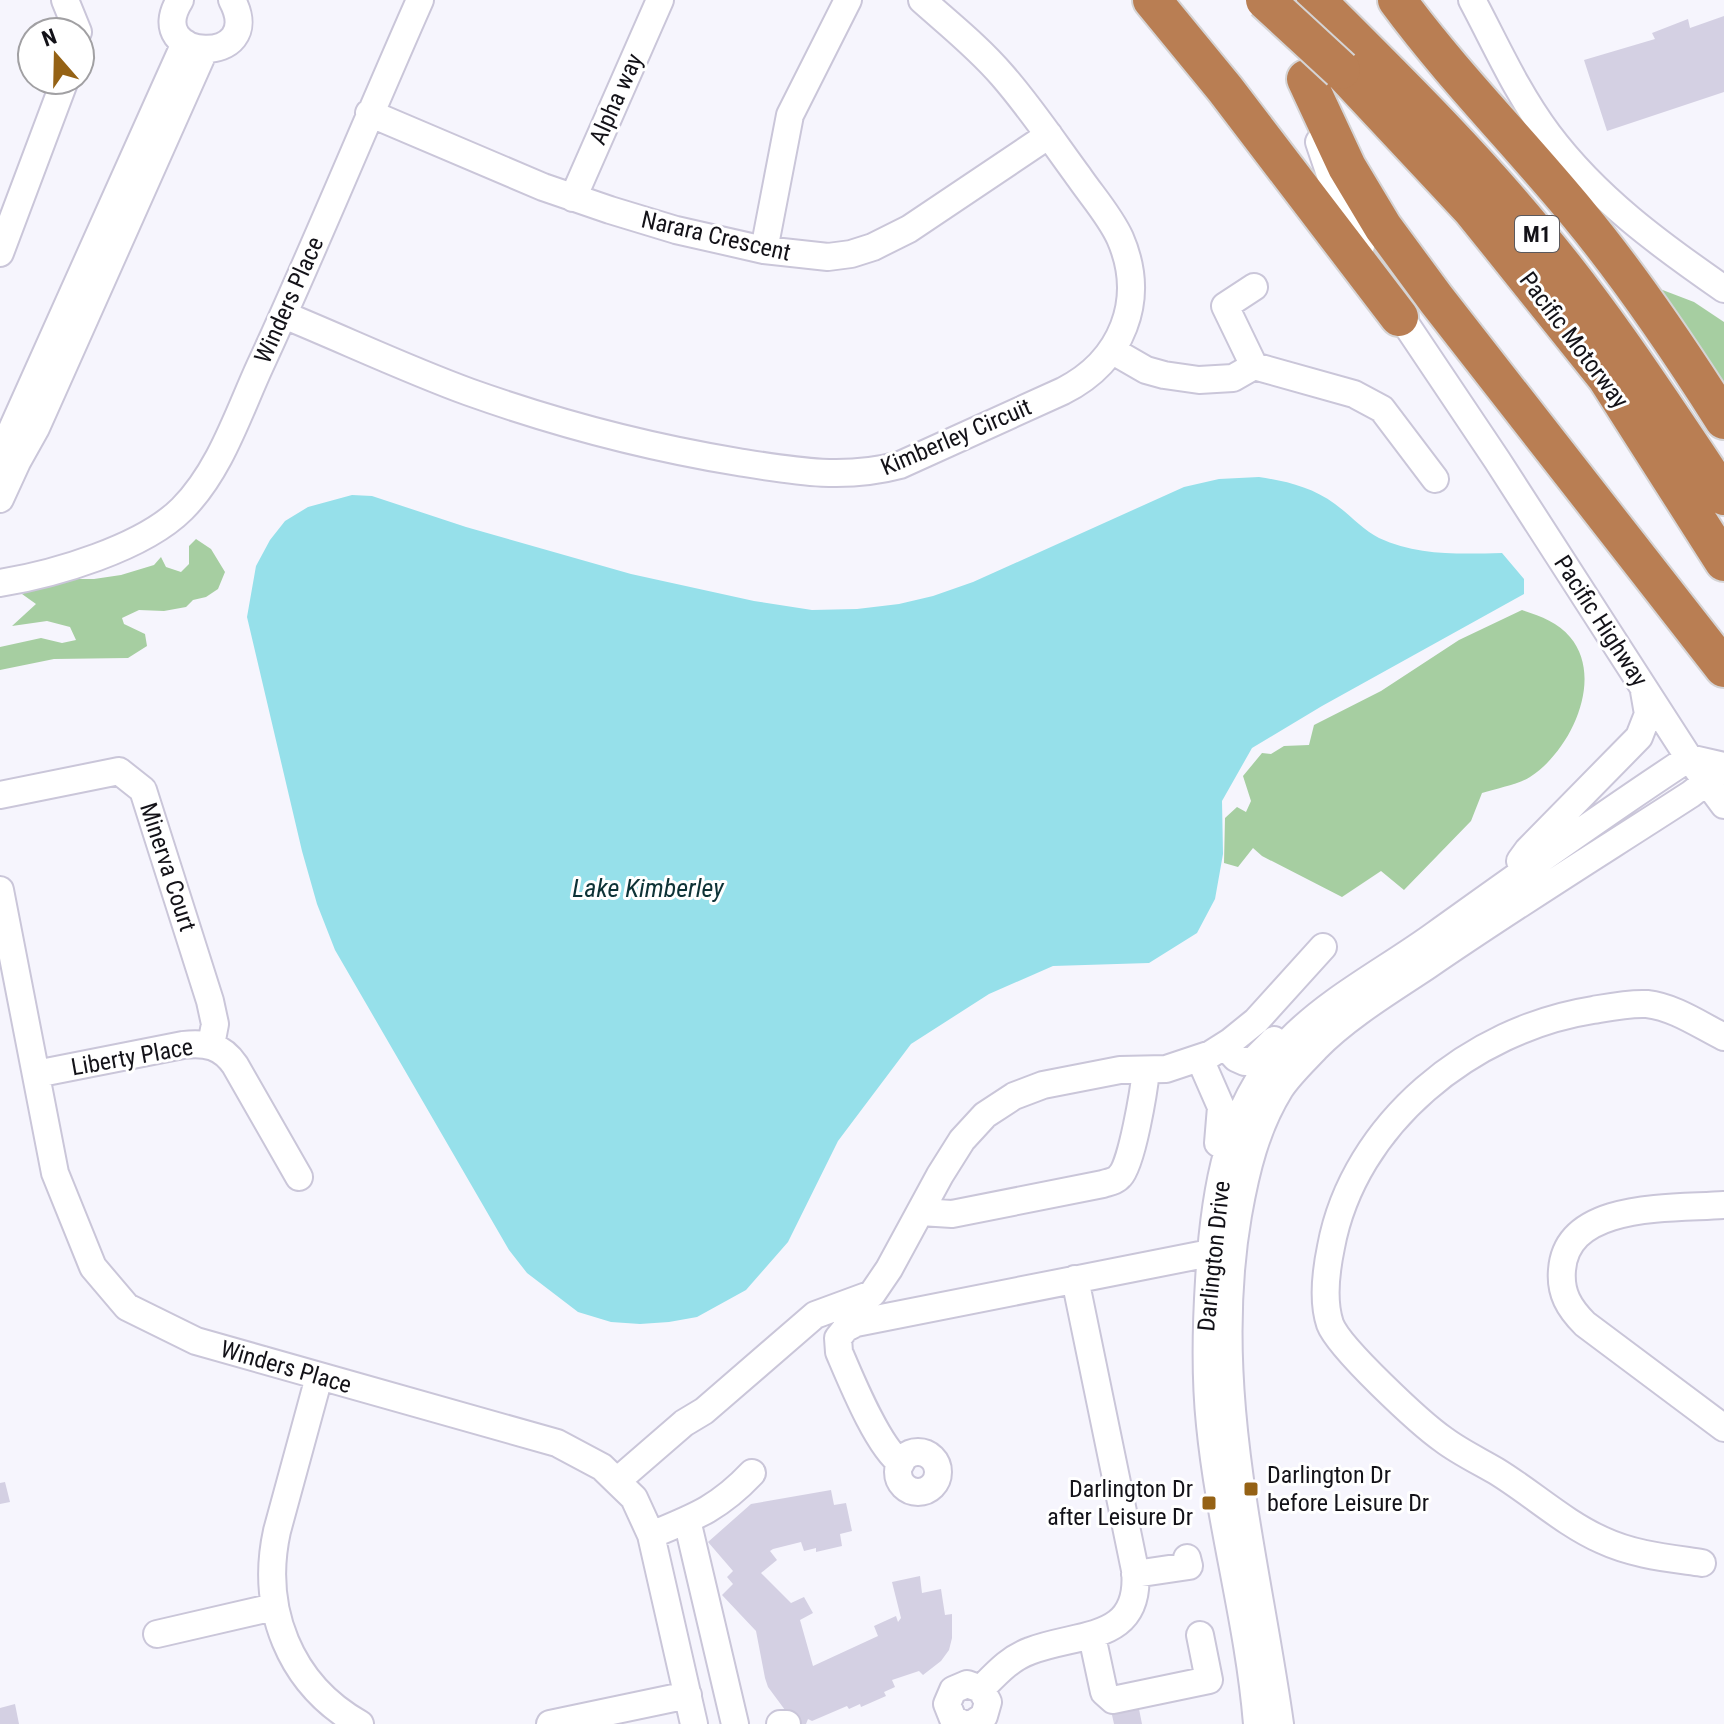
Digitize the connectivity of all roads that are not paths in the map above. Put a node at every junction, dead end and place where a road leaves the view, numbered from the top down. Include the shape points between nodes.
1 (180, 0) edge
2 (420, 0) edge
3 (660, 0) edge
4 (848, 0) edge
5 (922, 0) edge
6 (1152, 0) edge
7 (1265, 0) edge
8 (1316, 0) edge
9 (1397, 0) edge
10 (1472, 0) edge
11 (240, 4) edge
12 (195, 47) junction
13 (1324, 75) junction
14 (59, 96) edge
15 (369, 113) junction
16 (1049, 135) junction
17 (573, 198) junction
18 (764, 250) junction
19 (0, 253) edge
20 (1254, 287) dead end
21 (1724, 289) edge
22 (284, 315) junction
23 (1399, 317) junction
24 (1113, 351) junction
25 (1254, 366) junction
26 (1724, 420) edge
27 (9, 441) edge
28 (1435, 479) dead end
29 (1724, 496) edge
30 (0, 499) edge
31 (102, 553) junction
32 (1724, 562) edge
33 (0, 566) edge
34 (0, 583) edge
35 (1724, 668) edge
36 (1638, 679) junction
37 (1689, 758) junction
38 (1718, 772) edge
39 (0, 795) edge
40 (1724, 805) edge
41 (1504, 884) junction
42 (0, 890) edge
43 (1323, 947) dead end
44 (1300, 1030) junction
45 (1724, 1037) edge
46 (211, 1045) junction
47 (1225, 1046) junction
48 (1200, 1059) junction
49 (1146, 1070) junction
50 (36, 1074) junction
51 (1223, 1166) junction
52 (299, 1177) dead end
53 (1724, 1205) edge
54 (921, 1212) junction
55 (1210, 1253) junction
56 (1075, 1279) junction
57 (319, 1377) junction
58 (1724, 1428) edge
59 (901, 1463) dead end
60 (752, 1473) dead end
61 (617, 1481) junction
62 (687, 1520) junction
63 (651, 1535) junction
64 (1187, 1558) dead end
65 (1707, 1561) edge
66 (1135, 1574) junction
67 (274, 1607) junction
68 (157, 1634) dead end
69 (1200, 1635) dead end
70 (1092, 1636) junction
71 (688, 1695) junction
72 (956, 1722) edge
73 (360, 1724) edge
74 (550, 1724) edge
75 (694, 1724) edge
76 (735, 1724) edge
77 (780, 1724) edge
78 (787, 1724) edge
79 (1257, 1724) edge
80 (1280, 1724) edge

1 - 12 street via 174,22 178,33
2 - 15 street, Winders Place
3 - 17 street, Alpha way
4 - 18 street via 790,115
5 - 16 street, Kimberley Circuit via 1001,73
6 - 23 highway
7 - 13 highway, Pacific Motorway / M1, bridge
8 - 29 highway, Pacific Motorway / M1 via 1441,125 1538,234 1640,370
9 - 26 highway via 1579,215 1677,346
10 - 21 street via 1533,112 1578,171 1618,211
11 - 12 street via 230,40 218,48
12 - 27 street
13 - 23 street, Pacific Highway via 1315,127 1341,207
13 - 32 highway, Pacific Motorway / M1 via 1472,210 1606,377
13 - 35 highway via 1347,167 1383,227
14 - 19 street
15 - 17 street, Narara Crescent
15 - 22 street, Winders Place
16 - 18 street, Narara Crescent via 909,229 873,247 828,257
16 - 24 street, Kimberley Circuit via 1119,236 1126,258 1130,304
17 - 18 street, Narara Crescent
20 - 25 street via 1225,306
22 - 24 street, Kimberley Circuit via 468,391 567,423 674,452 827,475 900,465 1082,382
22 - 31 street, Winders Place via 214,467 196,493 145,537
23 - 36 street, Pacific Highway
24 - 25 street via 1146,370 1199,380 1233,378
25 - 28 street via 1354,394 1382,409
27 - 30 street via 17,462
31 - 33 street, Winders Place
31 - 34 street, Winders Place
36 - 37 street, Pacific Highway
36 - 41 street via 1648,707 1642,732 1528,850
37 - 38 street, Pacific Highway
37 - 41 street, Darlington Drive
38 - 40 street, Pacific Highway
38 - 80 street, Darlington Drive via 1370,1005 1318,1046 1281,1088 1259,1132 1247,1165 1235,1236 1228,1380 1233,1443
39 - 46 street, Minerva Court via 119,771 138,786 147,798 210,1001 215,1024
41 - 44 street, Darlington Drive
42 - 50 street, Winders Place
43 - 47 street via 1256,1021
44 - 47 street via 1280,1036 1245,1062
44 - 51 street, Darlington Drive via 1249,1095
45 - 65 street via 1666,1009 1637,1004 1548,1019 1469,1056 1401,1115 1359,1170 1333,1234 1326,1294 1339,1340 1445,1441 1605,1542 1647,1555
46 - 50 street, Liberty Place via 183,1045
46 - 52 street, Liberty Place via 235,1065
47 - 48 street
48 - 49 street
48 - 51 street via 1221,1107 1218,1145
49 - 54 street via 1052,1083 1001,1103 962,1140
49 - 54 street via 1142,1104 1118,1178 952,1214
50 - 57 street, Winders Place via 55,1173 93,1267 127,1307 196,1341
51 - 55 street, Darlington Drive
53 - 58 street via 1602,1218 1580,1232 1563,1255 1561,1287 1585,1324
54 - 61 street via 872,1294 812,1317
55 - 56 street
55 - 79 street, Darlington Drive via 1205,1338 1210,1427
56 - 59 street via 856,1323 843,1331 837,1342 841,1358 879,1436
56 - 66 street
57 - 61 street, Winders Place via 557,1443
57 - 67 street via 275,1541
60 - 62 street via 722,1502
61 - 63 street, Winders Place via 634,1498
62 - 63 street
62 - 76 street
63 - 71 street, Winders Place
64 - 66 street via 1189,1566
66 - 70 street via 1126,1614
67 - 68 street
67 - 73 street via 290,1654 307,1679 326,1701
69 - 70 street via 1209,1680 1113,1700 1104,1692
70 - 72 street via 1016,1657 981,1689 988,1702 981,1720
71 - 74 street
71 - 75 street, Winders Place
77 - 78 street

